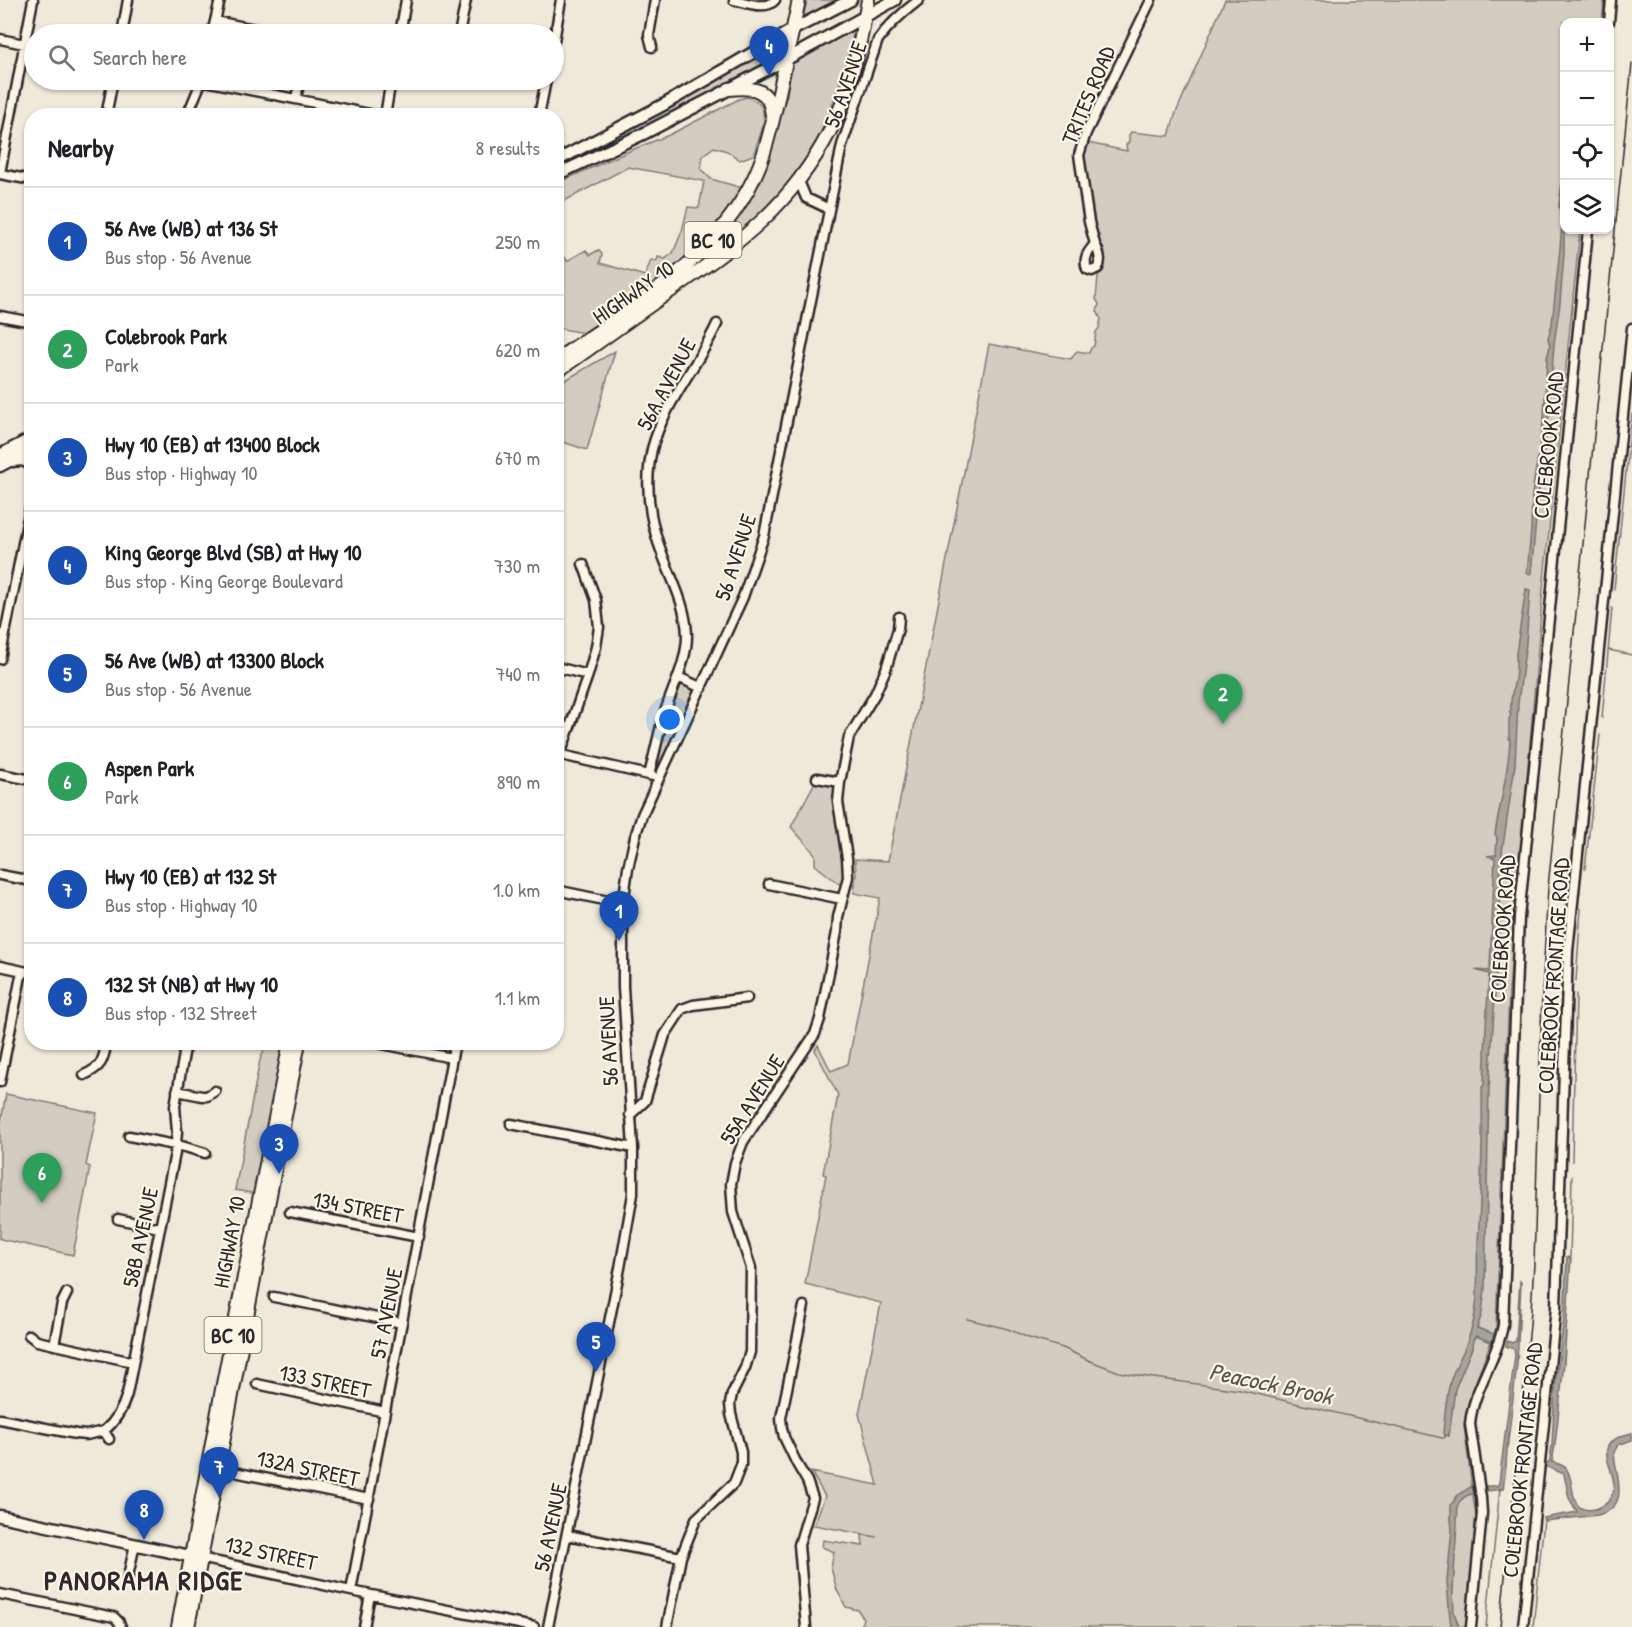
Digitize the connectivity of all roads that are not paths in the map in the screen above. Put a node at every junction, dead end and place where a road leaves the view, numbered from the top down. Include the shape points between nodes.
1 (33, 0) edge
2 (128, 0) edge
3 (220, 0) edge
4 (406, 0) edge
5 (466, 0) edge
6 (561, 0) edge
7 (655, 0) edge
8 (734, 0) edge
9 (799, 0) edge
10 (851, 0) edge
11 (868, 0) edge
12 (895, 0) edge
13 (919, 0) edge
14 (1151, 0) edge
15 (1611, 0) edge
16 (773, 2) edge
17 (865, 17) junction
18 (1609, 18) edge
19 (215, 21) junction
20 (29, 24) edge
21 (124, 24) edge
22 (214, 24) edge
23 (230, 24) edge
24 (402, 24) edge
25 (461, 24) edge
26 (557, 24) edge
27 (792, 30) junction
28 (0, 39) edge
29 (24, 44) edge
30 (652, 47) dead end
31 (24, 49) edge
32 (787, 59) junction
33 (729, 89) junction
34 (111, 90) edge
35 (197, 90) edge
36 (251, 90) edge
37 (298, 90) edge
38 (389, 90) edge
39 (544, 90) edge
40 (296, 99) junction
41 (108, 108) edge
42 (190, 108) edge
43 (340, 108) edge
44 (386, 108) edge
45 (541, 108) edge
46 (772, 124) junction
47 (564, 157) edge
48 (564, 171) edge
49 (0, 174) edge
50 (24, 178) edge
51 (801, 187) junction
52 (828, 210) junction
53 (1588, 234) edge
54 (1095, 244) dead end
55 (0, 316) edge
56 (24, 320) edge
57 (717, 324) dead end
58 (1632, 328) edge
59 (564, 354) edge
60 (564, 366) edge
61 (24, 444) edge
62 (24, 452) edge
63 (24, 460) edge
64 (2, 461) edge
65 (24, 550) edge
66 (583, 564) dead end
67 (899, 617) dead end
68 (0, 659) edge
69 (564, 669) edge
70 (588, 675) junction
71 (678, 677) junction
72 (702, 688) junction
73 (564, 738) edge
74 (564, 755) edge
75 (1, 774) edge
76 (649, 775) junction
77 (24, 778) edge
78 (659, 778) junction
79 (817, 778) dead end
80 (840, 782) junction
81 (0, 874) edge
82 (24, 879) edge
83 (769, 884) dead end
84 (564, 892) edge
85 (842, 899) junction
86 (623, 904) junction
87 (0, 966) edge
88 (24, 971) edge
89 (24, 984) edge
90 (747, 998) dead end
91 (105, 1050) edge
92 (185, 1050) edge
93 (289, 1050) edge
94 (297, 1050) edge
95 (412, 1050) edge
96 (454, 1050) edge
97 (452, 1058) junction
98 (84, 1075) dead end
99 (0, 1082) edge
100 (177, 1091) junction
101 (215, 1091) dead end
102 (630, 1115) junction
103 (511, 1124) dead end
104 (129, 1136) dead end
105 (176, 1145) junction
106 (633, 1148) junction
107 (205, 1153) dead end
108 (290, 1212) dead end
109 (118, 1219) dead end
110 (159, 1228) junction
111 (419, 1237) junction
112 (66, 1293) dead end
113 (274, 1297) dead end
114 (804, 1306) dead end
115 (402, 1323) junction
116 (29, 1335) dead end
117 (54, 1345) junction
118 (133, 1362) junction
119 (257, 1384) dead end
120 (385, 1412) junction
121 (0, 1419) edge
122 (239, 1473) dead end
123 (369, 1499) junction
124 (0, 1516) edge
125 (567, 1535) junction
126 (135, 1544) junction
127 (196, 1557) junction
128 (681, 1557) junction
129 (128, 1581) dead end
130 (351, 1591) junction
131 (0, 1594) edge
132 (370, 1594) junction
133 (119, 1623) edge
134 (178, 1627) edge
135 (188, 1627) edge
136 (364, 1627) edge
137 (534, 1627) edge
138 (548, 1627) edge
139 (667, 1627) edge
140 (806, 1627) edge
141 (1471, 1627) edge
142 (1523, 1627) edge

1 - 20 street
2 - 21 street
3 - 19 street
4 - 24 street
5 - 25 street
6 - 26 street
7 - 30 street via 649,35
8 - 16 street via 763,6
9 - 27 highway, HIGHWAY 10 / BC 10
10 - 27 main road
11 - 17 highway, HIGHWAY 10 / BC 10
12 - 17 main road
13 - 52 street, 56 AVENUE via 887,27 878,40 842,145
14 - 54 street, TRITES ROAD via 1078,154
15 - 18 street
17 - 32 main road
17 - 51 highway, HIGHWAY 10 / BC 10 via 845,97
19 - 22 street
19 - 23 street
27 - 32 highway, HIGHWAY 10 / BC 10
27 - 47 main road
28 - 29 street
31 - 49 street
32 - 33 main road
32 - 46 highway, HIGHWAY 10 / BC 10
33 - 46 highway via 754,88 761,92 769,101
33 - 48 main road
34 - 41 street
35 - 42 street
36 - 40 street
37 - 40 street
38 - 44 street
39 - 45 street
40 - 43 street
46 - 59 highway, HIGHWAY 10 / BC 10 via 756,175 723,228 702,252 678,274
49 - 50 street
51 - 52 street via 806,198
51 - 60 highway, HIGHWAY 10 / BC 10 via 734,245
52 - 72 street, 56 AVENUE via 764,536 743,597
53 - 141 street, COLEBROOK ROAD via 1519,917 1503,1325 1470,1424 1482,1513
55 - 56 street
57 - 71 street, 56A AVENUE via 660,426 648,474 651,520 682,602 687,634
58 - 142 street, COLEBROOK FRONTAGE ROAD via 1568,951 1556,1308
61 - 64 main road
62 - 64 main road
63 - 64 main road
65 - 68 street
66 - 70 street via 596,600 599,627
67 - 80 street, 55A AVENUE via 875,694 849,736
69 - 70 street
70 - 73 street
71 - 72 street
71 - 76 street, 56A AVENUE via 663,717
72 - 78 street, 56 AVENUE
74 - 76 street
75 - 77 street
76 - 78 street
78 - 86 street, 56 AVENUE via 635,837
79 - 80 street
80 - 85 street, 55A AVENUE via 838,802 848,877
81 - 82 street
83 - 85 street
84 - 86 street
85 - 128 street, 55A AVENUE via 815,1034 743,1142 735,1163 731,1184 733,1212 751,1268 750,1352 730,1404 741,1465 734,1484 696,1519
86 - 102 street, 56 AVENUE
87 - 88 street
89 - 99 street
90 - 102 street, 56 AVENUE via 682,1009 665,1035 645,1101
91 - 98 street via 103,1062
92 - 100 street, 58B AVENUE
93 - 127 highway, HIGHWAY 10 / BC 10
94 - 127 highway, HIGHWAY 10 / BC 10
95 - 97 street
96 - 97 street, 57 AVENUE
97 - 111 street, 57 AVENUE
100 - 101 street via 207,1096
100 - 105 street, 58B AVENUE
102 - 106 street, 56 AVENUE
103 - 106 street
104 - 105 street
105 - 107 street
105 - 110 street, 58B AVENUE
106 - 125 street, 56 AVENUE via 633,1194
108 - 111 street, 134 STREET
109 - 110 street
110 - 118 street, 58B AVENUE
111 - 115 street, 57 AVENUE
112 - 117 street
113 - 115 street
114 - 140 street via 781,1418 784,1437 813,1498 800,1545
115 - 120 street, 57 AVENUE
116 - 117 street
117 - 118 street
118 - 121 street, 58B AVENUE via 124,1405 106,1435 76,1434
119 - 120 street, 133 STREET
120 - 123 street, 57 AVENUE
122 - 123 street, 132A STREET
123 - 130 street, 57 AVENUE
124 - 126 main road, 132 STREET
125 - 128 street
125 - 138 street, 56 AVENUE
126 - 127 main road, 132 STREET
126 - 129 street
127 - 130 street, 132 STREET
127 - 134 highway, HIGHWAY 10 / BC 10
127 - 135 highway, HIGHWAY 10 / BC 10
128 - 139 street, 55A AVENUE
130 - 132 street, 132 STREET
131 - 133 street via 112,1617
132 - 136 street
132 - 137 street, 132 STREET

